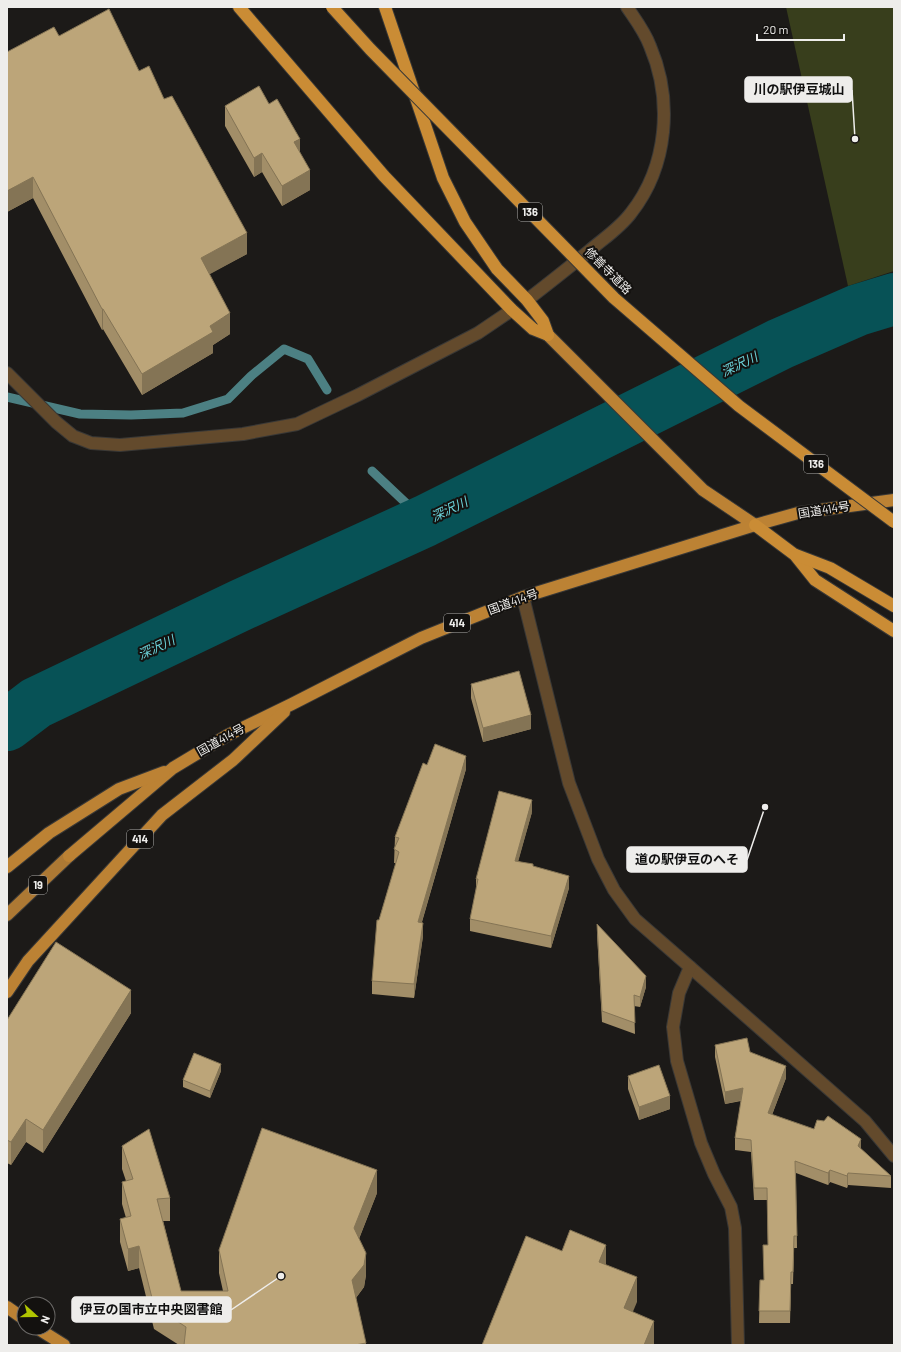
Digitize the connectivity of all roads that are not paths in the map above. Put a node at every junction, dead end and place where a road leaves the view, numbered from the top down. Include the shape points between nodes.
1 (239, 7) edge
2 (332, 7) edge
3 (385, 7) edge
4 (627, 7) edge
5 (527, 300) junction
6 (512, 310) junction
7 (548, 335) junction
8 (7, 373) edge
9 (894, 500) edge
10 (894, 522) edge
11 (755, 525) junction
12 (795, 555) junction
13 (522, 597) junction
14 (894, 606) edge
15 (894, 631) edge
16 (292, 704) junction
17 (173, 768) junction
18 (69, 856) joint
19 (7, 867) edge
20 (7, 915) edge
21 (690, 967) junction
22 (7, 992) edge
23 (894, 1156) edge
24 (7, 1307) edge
25 (16, 1313) edge
26 (50, 1336) edge
27 (64, 1345) edge
28 (738, 1345) edge

1 - 6 highway via 384,176
2 - 10 highway, 修善寺道路 / 136, bridge via 614,298 739,406
3 - 5 highway via 443,178 465,222 497,269
4 - 5 street via 650,45 660,73 664,129 658,160 648,185 632,212 610,234
5 - 7 highway via 543,321
6 - 7 highway via 533,329
6 - 8 street via 478,333 297,424 243,434 120,445 91,443 73,436 56,422
7 - 11 highway via 703,490
9 - 11 highway, 国道414号 / 414 via 798,513
11 - 12 highway
11 - 13 highway, 国道414号 / 414
12 - 14 highway via 830,568
12 - 15 highway via 815,580
13 - 16 highway, 国道414号 / 414 via 421,638
13 - 21 street via 569,782 598,859 614,890 635,919
16 - 17 highway, 国道414号 / 414 via 228,735
16 - 22 highway, 414 via 233,760 162,814 28,961
17 - 18 highway, 国道414号 / 414
17 - 19 highway, 414 via 119,789 49,834
18 - 20 main road, 19
21 - 23 street via 865,1121
21 - 28 street via 678,993 673,1027 677,1061 701,1143 731,1207 735,1228
24 - 25 highway
26 - 27 highway

